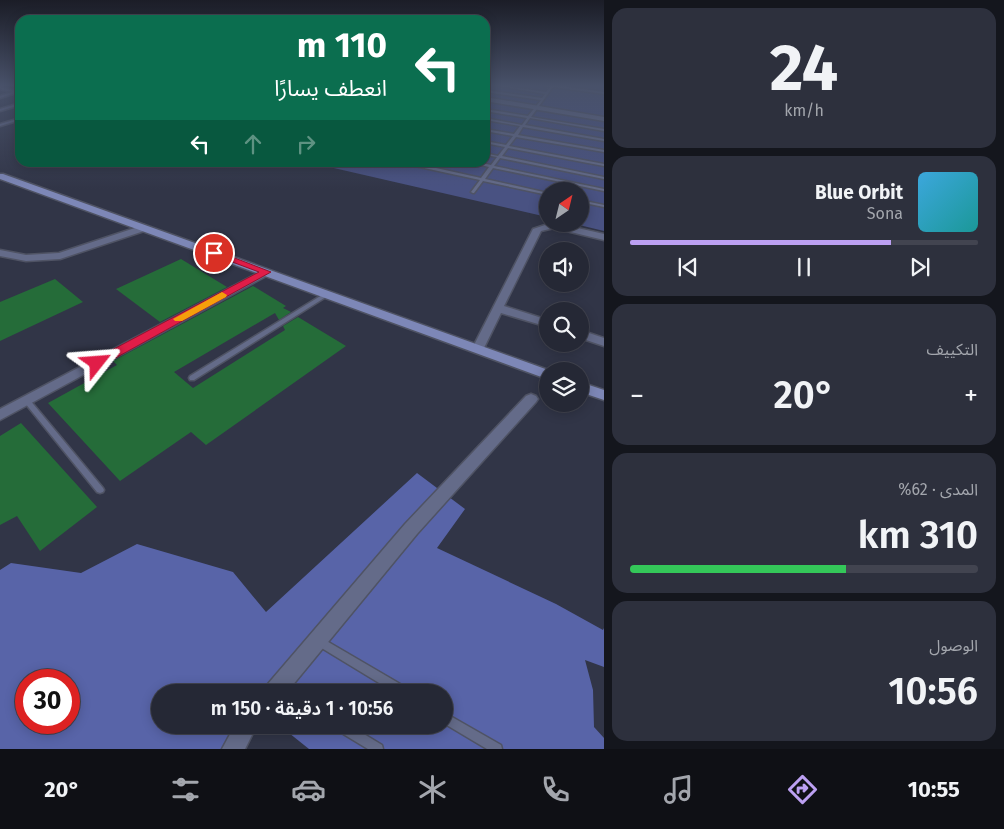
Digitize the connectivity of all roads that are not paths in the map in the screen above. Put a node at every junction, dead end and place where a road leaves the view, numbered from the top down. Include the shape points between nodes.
1 (15, 120) edge
2 (490, 120) edge
3 (526, 120) edge
4 (545, 120) edge
5 (0, 125) edge
6 (522, 126) junction
7 (604, 130) edge
8 (490, 131) edge
9 (515, 135) junction
10 (604, 140) edge
11 (490, 143) edge
12 (507, 146) junction
13 (604, 151) edge
14 (490, 155) edge
15 (499, 156) junction
16 (604, 165) edge
17 (424, 167) edge
18 (491, 167) junction
19 (0, 176) edge
20 (604, 178) edge
21 (481, 180) junction
22 (604, 190) edge
23 (473, 192) dead end
24 (539, 192) edge
25 (589, 203) edge
26 (604, 206) edge
27 (144, 228) junction
28 (604, 237) edge
29 (0, 252) edge
30 (266, 272) junction
31 (328, 294) junction
32 (498, 308) junction
33 (539, 321) edge
34 (589, 337) edge
35 (604, 342) edge
36 (478, 349) junction
37 (539, 372) edge
38 (192, 378) dead end
39 (589, 389) edge
40 (604, 395) edge
41 (531, 399) dead end
42 (27, 401) junction
43 (0, 415) edge
44 (100, 490) dead end
45 (317, 640) junction
46 (284, 684) edge
47 (390, 684) edge
48 (453, 723) edge
49 (242, 734) edge
50 (353, 734) edge
51 (233, 749) edge
52 (378, 749) edge
53 (497, 749) edge

1 - 5 lane
2 - 6 lane
3 - 6 lane
4 - 7 lane
6 - 9 lane
6 - 10 lane
8 - 9 lane
9 - 12 lane
9 - 13 lane
11 - 12 lane
12 - 15 lane
12 - 16 lane
14 - 15 lane
15 - 18 lane
15 - 20 lane
17 - 21 lane
18 - 21 lane
18 - 22 lane
19 - 27 street
21 - 23 lane
21 - 24 lane
25 - 26 lane
27 - 29 street via 60,256 26,258
27 - 30 street
28 - 32 street via 554,225 538,229
30 - 31 street
30 - 42 street
31 - 36 street
31 - 38 lane
32 - 33 street
32 - 36 street
34 - 35 street
36 - 37 street
39 - 40 street
41 - 45 street via 412,529
42 - 43 street
42 - 44 lane
45 - 46 street
45 - 47 lane
48 - 53 lane
49 - 51 street
50 - 52 lane

